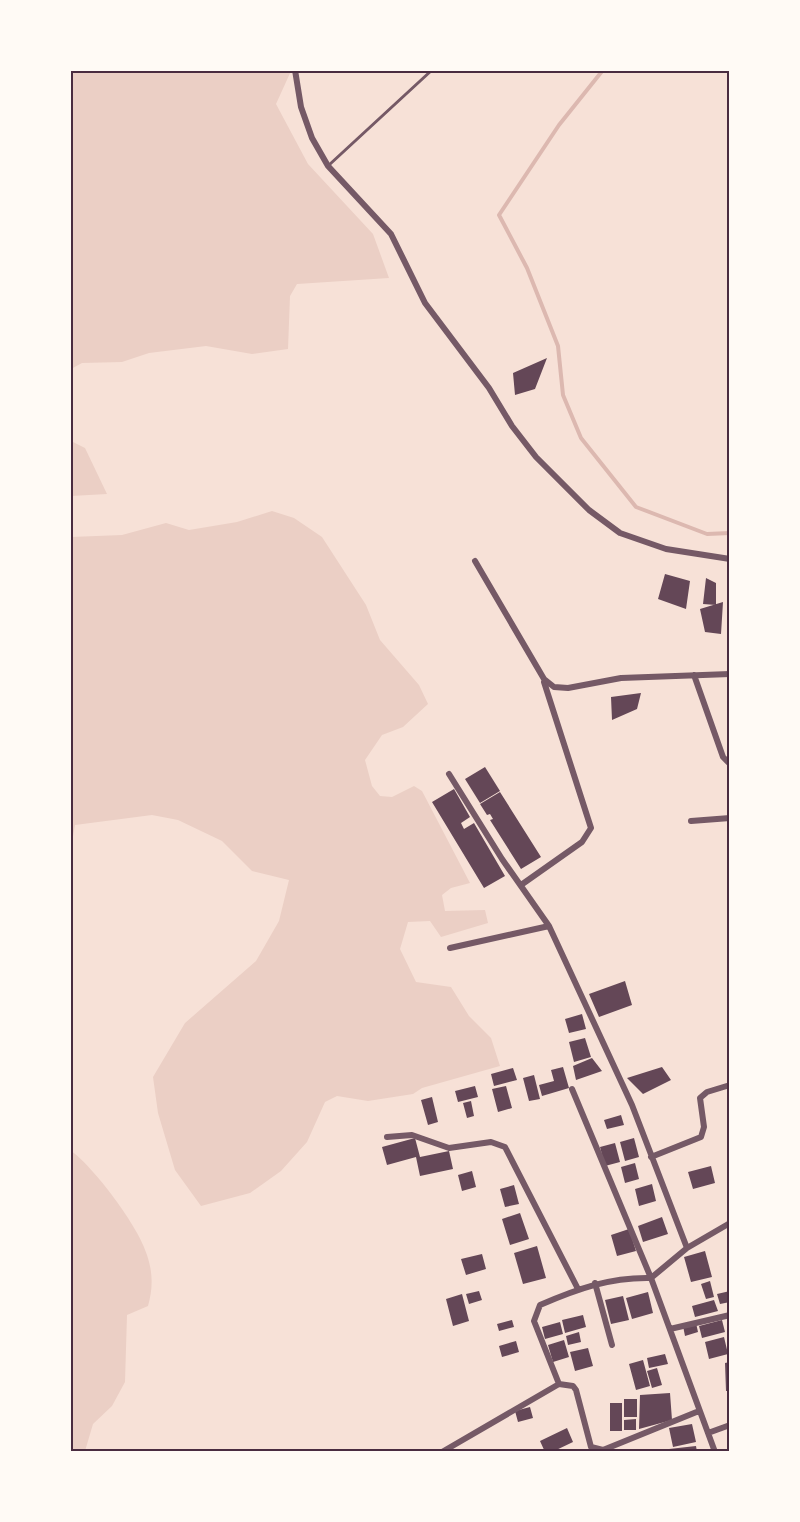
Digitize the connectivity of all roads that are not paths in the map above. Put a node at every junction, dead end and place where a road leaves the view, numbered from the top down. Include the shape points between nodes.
1 (295, 70) edge
2 (432, 70) edge
3 (328, 166) junction
4 (729, 559) edge
5 (475, 561) dead end
6 (729, 674) edge
7 (694, 675) junction
8 (544, 679) junction
9 (729, 764) edge
10 (449, 774) dead end
11 (729, 818) edge
12 (691, 821) dead end
13 (521, 885) junction
14 (549, 926) junction
15 (450, 948) dead end
16 (729, 1085) edge
17 (572, 1089) dead end
18 (387, 1137) dead end
19 (651, 1157) junction
20 (729, 1223) edge
21 (687, 1248) junction
22 (651, 1278) junction
23 (594, 1283) junction
24 (578, 1289) junction
25 (729, 1315) edge
26 (670, 1329) junction
27 (612, 1345) dead end
28 (559, 1384) junction
29 (699, 1411) junction
30 (729, 1425) edge
31 (708, 1433) junction
32 (442, 1452) edge
33 (715, 1452) edge

1 - 3 street via 301,107
2 - 3 lane
3 - 4 street via 391,234 425,303 536,458 607,525 635,540
5 - 8 street
6 - 7 street
7 - 8 street via 621,678 568,688 554,687
7 - 9 street via 723,757
8 - 13 street via 591,828 582,842
10 - 13 street
11 - 12 street
13 - 14 street
14 - 15 street
14 - 19 street via 632,1105
16 - 19 street via 700,1098 704,1127 701,1137
17 - 22 street
18 - 24 street via 412,1135 449,1148 491,1142 506,1147
19 - 21 street
20 - 21 street
21 - 22 street
22 - 23 street via 627,1277
22 - 26 street
23 - 24 street
23 - 27 street
24 - 28 street via 540,1305 534,1321
25 - 26 street
26 - 29 street
28 - 29 street via 576,1390 591,1448 596,1451
28 - 32 street
29 - 31 street
30 - 31 street
31 - 33 street

